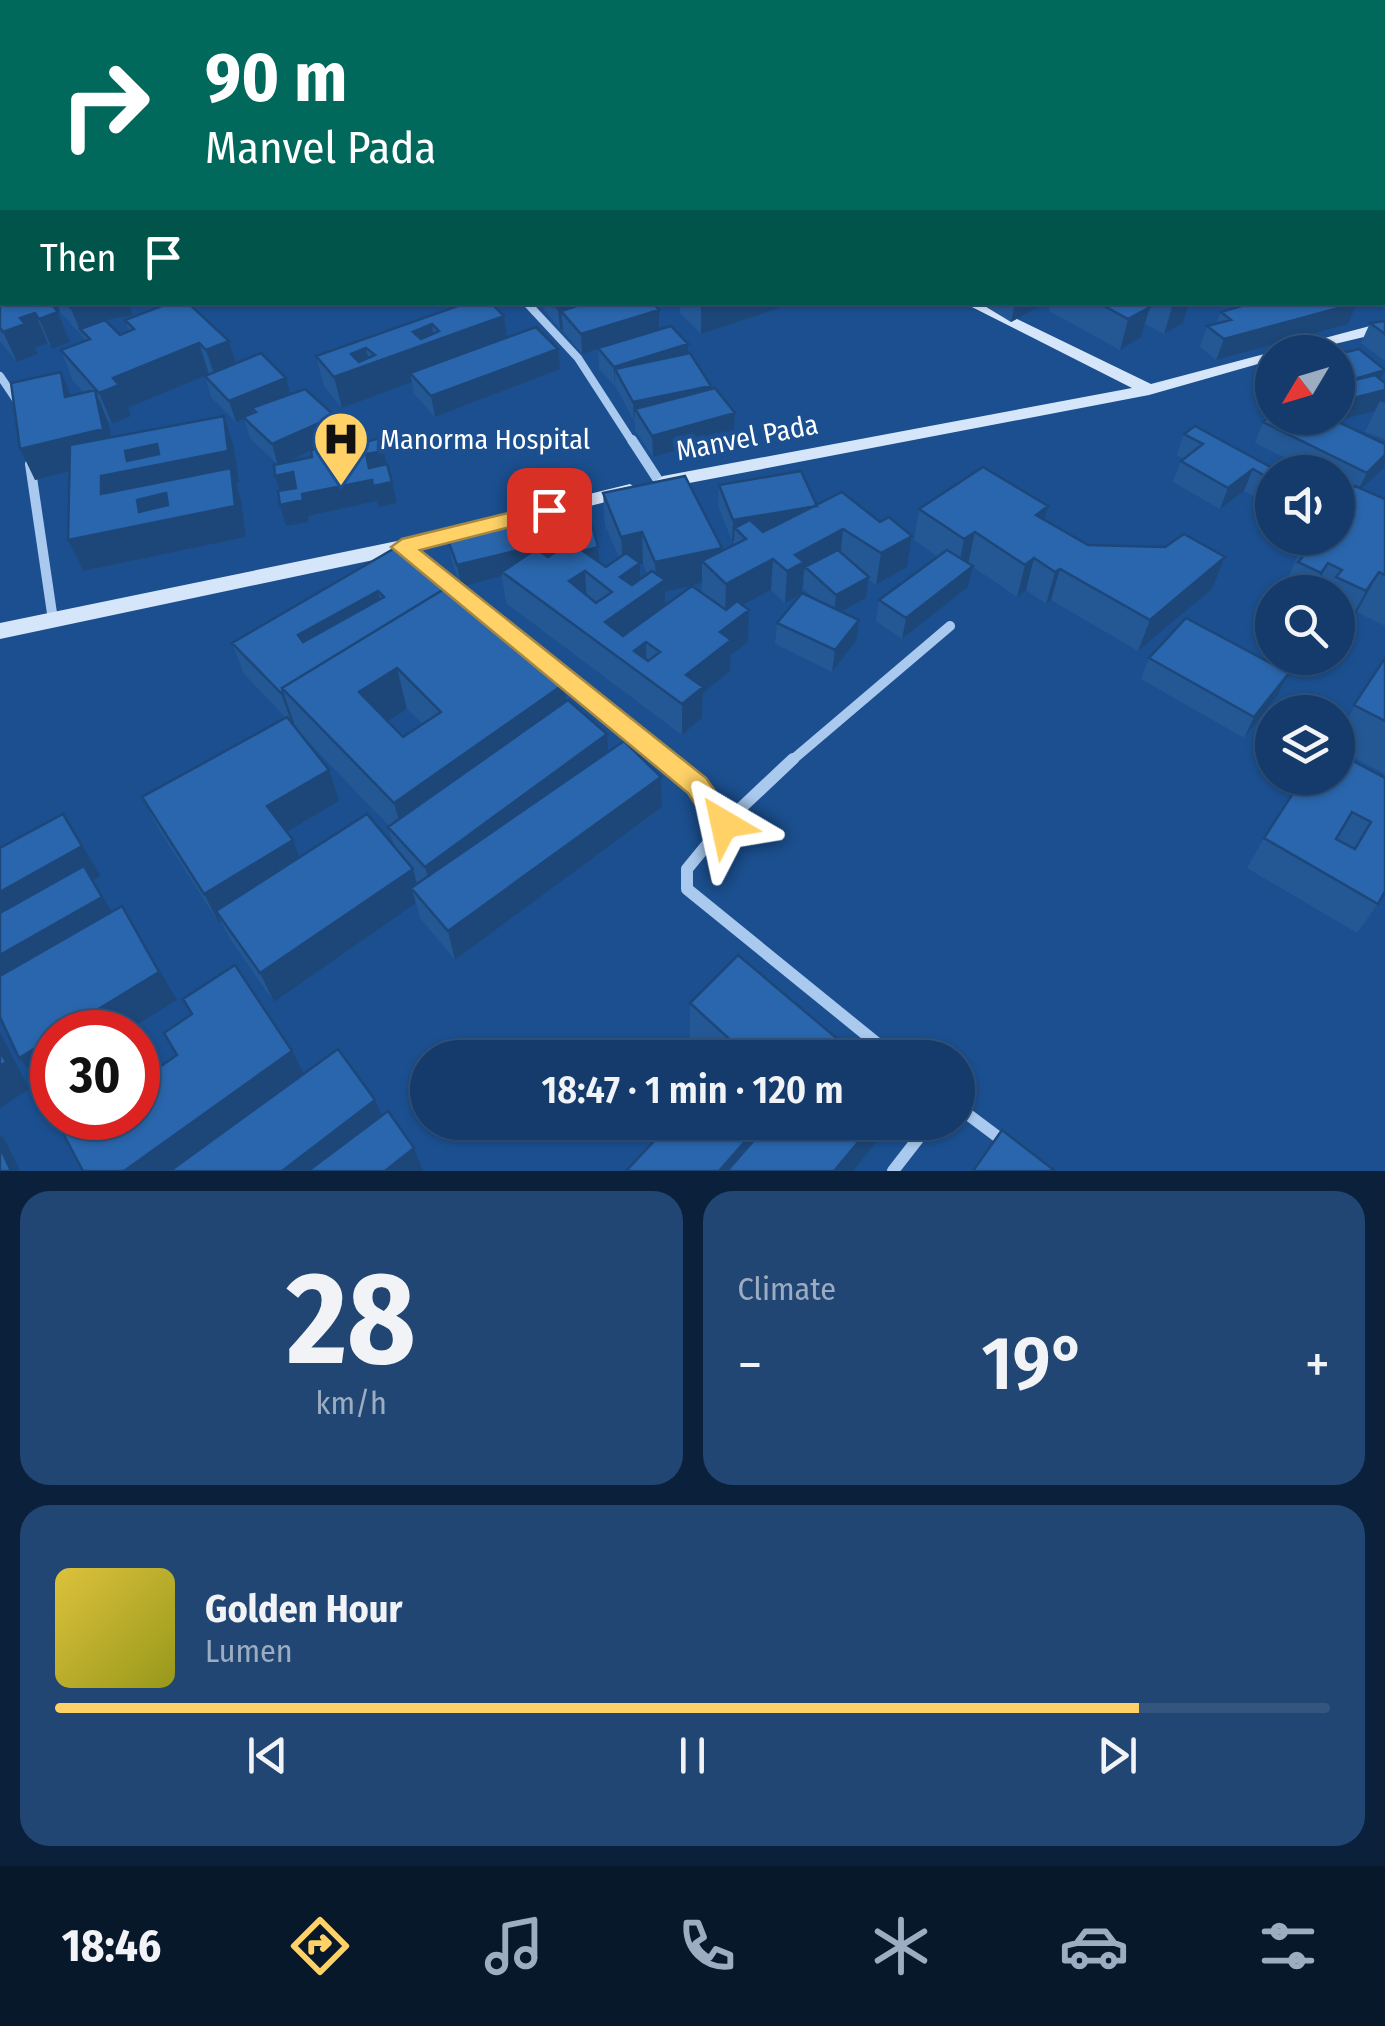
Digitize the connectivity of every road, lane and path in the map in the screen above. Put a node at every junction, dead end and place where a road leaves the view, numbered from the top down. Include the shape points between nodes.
1 (529, 305) edge
2 (976, 305) edge
3 (1385, 327) edge
4 (1352, 335) edge
5 (1255, 361) edge
6 (0, 376) edge
7 (1150, 390) junction
8 (22, 409) edge
9 (28, 447) edge
10 (660, 483) junction
11 (402, 547) junction
12 (53, 620) junction
13 (950, 626) dead end
14 (0, 632) edge
15 (724, 824) junction
16 (873, 1040) edge
17 (975, 1120) edge
18 (917, 1140) edge
19 (1014, 1150) edge
20 (893, 1171) edge

1 - 10 street via 578,358
2 - 7 main road
3 - 4 main road
5 - 7 main road, Manvel Pada
6 - 8 street
7 - 10 main road, Manvel Pada
9 - 12 street
10 - 11 main road, Manvel Pada
11 - 12 main road, Manvel Pada
11 - 15 street via 697,786
12 - 14 main road, Manvel Pada
13 - 15 street
15 - 16 street via 686,869 687,888
17 - 19 street
18 - 20 street

